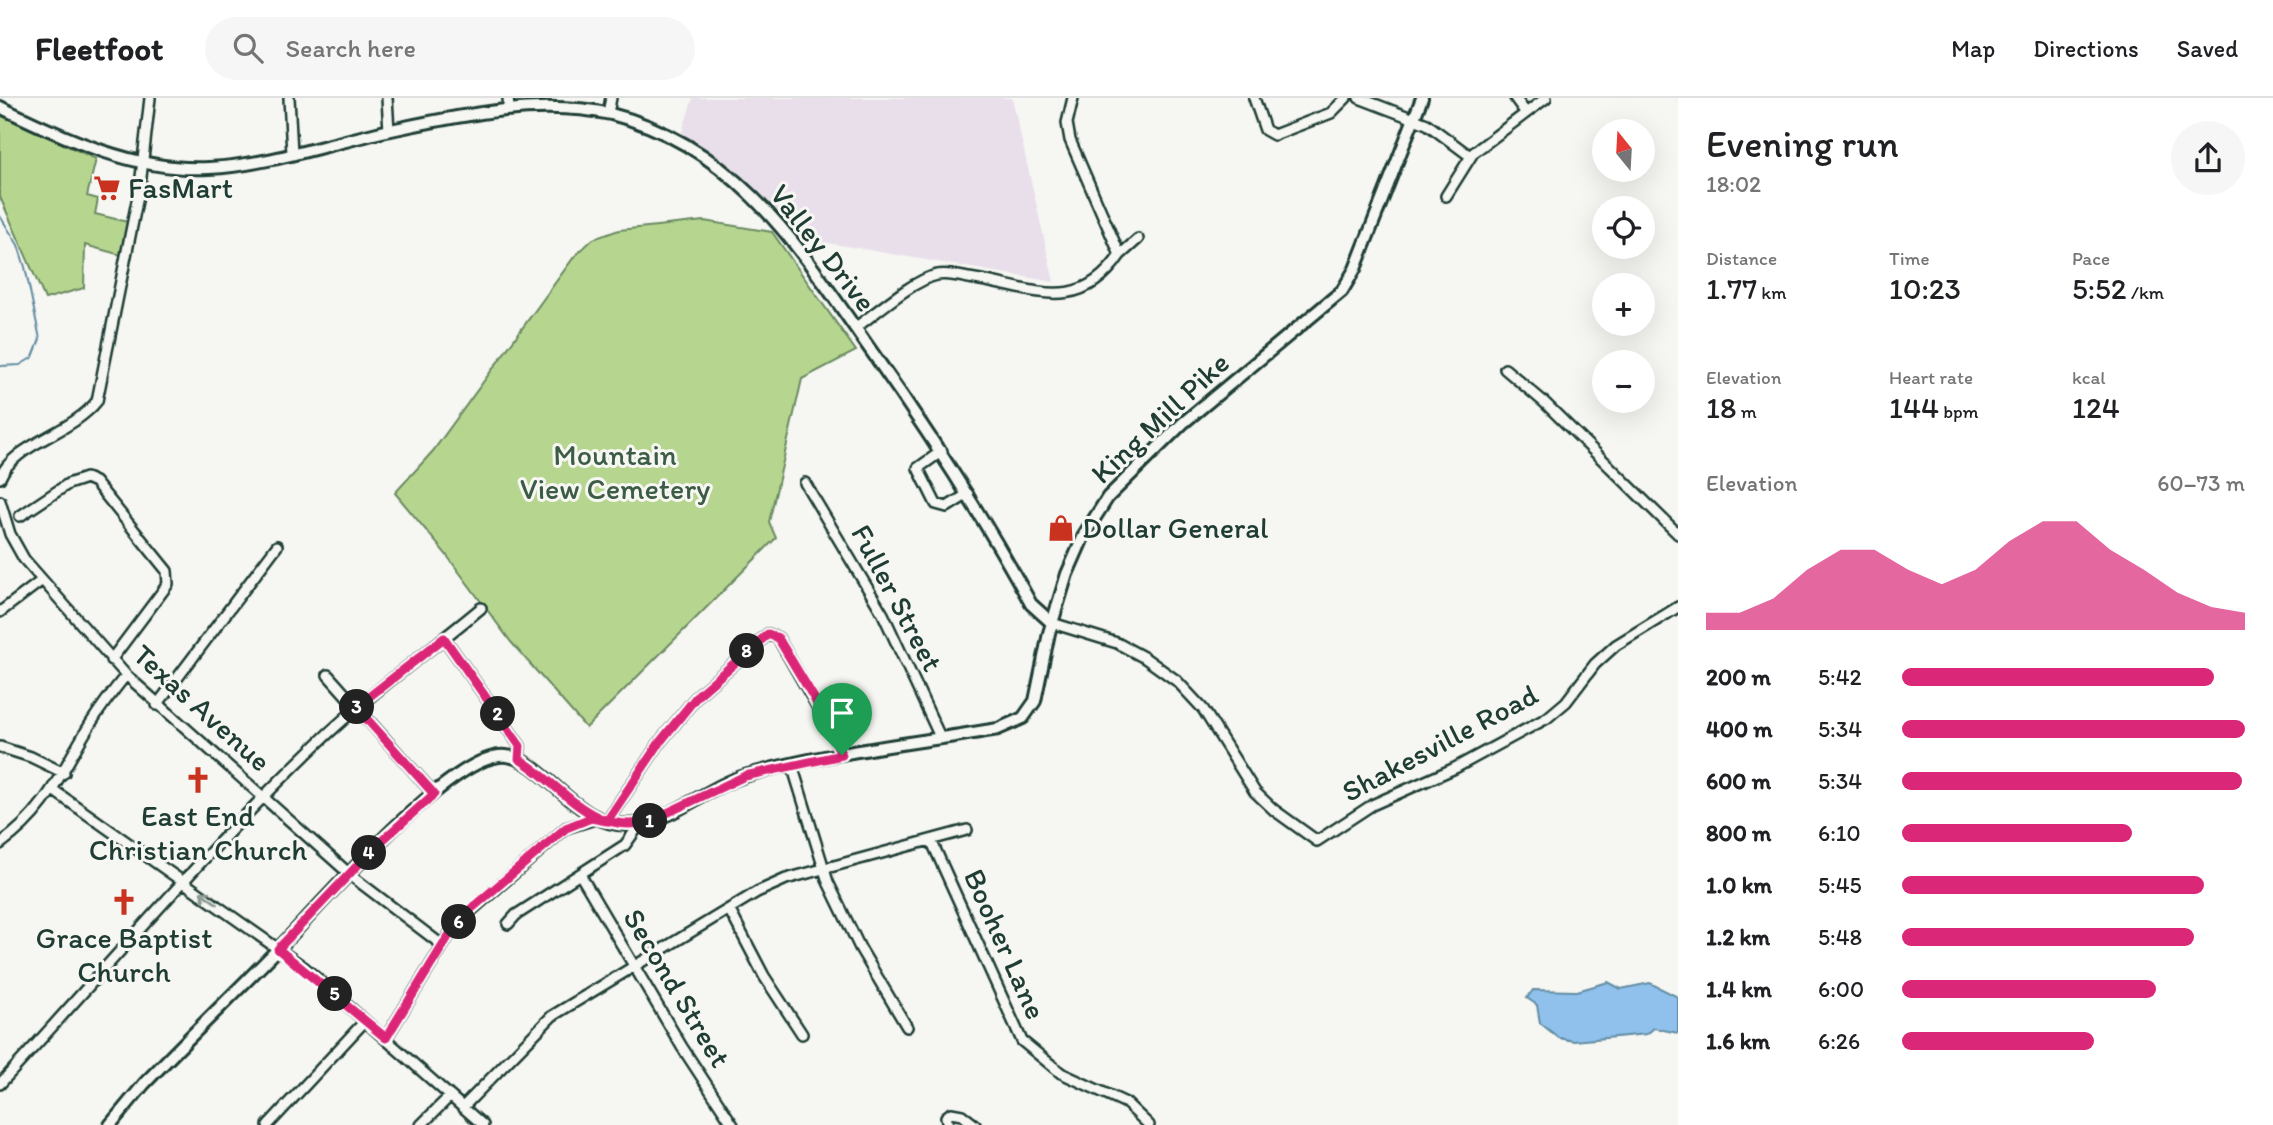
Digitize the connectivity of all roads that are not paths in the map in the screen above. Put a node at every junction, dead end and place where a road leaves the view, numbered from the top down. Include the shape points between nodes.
1 (150, 98) edge
2 (289, 98) edge
3 (387, 98) edge
4 (611, 98) edge
5 (1073, 98) edge
6 (1254, 98) edge
7 (1346, 98) edge
8 (1359, 98) edge
9 (1422, 98) edge
10 (1515, 98) edge
11 (1546, 98) edge
12 (1376, 101) edge
13 (508, 104) edge
14 (0, 107) edge
15 (608, 113) junction
16 (1526, 113) junction
17 (1414, 119) junction
18 (389, 131) junction
19 (292, 153) junction
20 (1470, 156) junction
21 (144, 163) junction
22 (1446, 196) dead end
23 (1138, 239) dead end
24 (1120, 255) junction
25 (855, 328) junction
26 (1505, 369) dead end
27 (942, 451) junction
28 (0, 478) edge
29 (805, 483) dead end
30 (968, 494) junction
31 (0, 501) edge
32 (20, 516) dead end
33 (1678, 534) edge
34 (277, 546) dead end
35 (41, 581) junction
36 (1678, 607) edge
37 (481, 608) dead end
38 (0, 612) edge
39 (1052, 623) junction
40 (444, 638) junction
41 (111, 660) junction
42 (126, 675) junction
43 (328, 675) dead end
44 (157, 705) junction
45 (356, 707) junction
46 (941, 739) junction
47 (0, 747) edge
48 (842, 755) junction
49 (519, 759) junction
50 (792, 765) junction
51 (64, 773) junction
52 (53, 790) junction
53 (434, 794) junction
54 (264, 797) junction
55 (602, 820) junction
56 (640, 824) junction
57 (967, 830) dead end
58 (932, 840) junction
59 (1318, 841) joint
60 (0, 844) edge
61 (822, 868) junction
62 (350, 873) junction
63 (581, 876) junction
64 (185, 882) junction
65 (729, 909) junction
66 (508, 924) dead end
67 (442, 945) junction
68 (278, 949) junction
69 (635, 966) junction
70 (365, 1021) junction
71 (907, 1027) dead end
72 (802, 1034) dead end
73 (386, 1038) junction
74 (0, 1084) edge
75 (450, 1096) junction
76 (463, 1107) junction
77 (110, 1125) edge
78 (268, 1125) edge
79 (421, 1125) edge
80 (483, 1125) edge
81 (733, 1125) edge
82 (948, 1125) edge
83 (975, 1125) edge
84 (1149, 1125) edge

1 - 21 street
2 - 19 street
3 - 18 street
4 - 15 street
5 - 24 street via 1067,123 1070,141
6 - 7 street via 1265,130 1274,135 1331,113
8 - 12 street
9 - 17 main road, King Mill Pike
10 - 16 street
11 - 16 street
12 - 17 street
13 - 15 main road, Valley Drive
13 - 18 main road, Valley Drive
14 - 21 main road, Valley Drive via 73,141
15 - 25 main road, Valley Drive via 673,139 747,190 790,236
16 - 20 street
17 - 20 street via 1440,131
17 - 39 main road, King Mill Pike via 1342,291 1217,393 1123,480 1085,533
18 - 19 main road, Valley Drive
19 - 21 main road, Valley Drive via 206,169
20 - 22 street
21 - 28 street via 97,401 83,418 10,461
23 - 24 street
24 - 25 street via 1106,275 1071,294 946,274 931,277
25 - 27 main road, Valley Drive
26 - 33 street
27 - 30 main road, Valley Drive
27 - 30 street via 918,468 936,505 947,507
29 - 46 street, Fuller Street via 883,614
30 - 39 main road, Valley Drive via 1031,604
31 - 35 street, Texas Avenue via 18,549
32 - 41 street via 68,484 86,478 95,482 167,571 168,584
34 - 44 street
35 - 38 street
35 - 41 street, Texas Avenue
36 - 59 street, Shakesville Road via 1616,645 1547,718 1455,768 1372,805
37 - 40 street
39 - 46 main road, King Mill Pike via 1038,692 1029,711 1008,726
39 - 59 street, Valley Drive via 1117,643 1177,681 1203,709 1263,800
40 - 45 street
40 - 49 street via 520,746
41 - 42 street, Texas Avenue
42 - 44 street, Texas Avenue
42 - 51 street via 90,724
43 - 45 street
44 - 54 street, Texas Avenue
45 - 53 street
45 - 54 street
46 - 48 main road, King Mill Pike
47 - 51 street
48 - 50 main road, King Mill Pike
48 - 55 street via 778,638 768,634 691,704
49 - 53 main road via 498,756 476,763
49 - 55 main road
50 - 56 main road, King Mill Pike via 730,782
50 - 61 street
51 - 52 street
52 - 60 street via 33,818
52 - 64 street
53 - 62 main road
54 - 62 street, Texas Avenue
54 - 64 street
55 - 56 main road
55 - 67 street via 573,824 550,839 472,908
56 - 63 street via 625,845
57 - 58 street
58 - 61 street
58 - 84 street, Booher Lane via 1022,1041 1061,1073 1118,1098
61 - 65 street via 774,884
61 - 71 street via 860,947
62 - 67 street, Texas Avenue
62 - 68 main road
63 - 66 street
63 - 69 street, Second Street
68 -> 64 street
64 - 74 street
65 - 69 street
65 - 72 street via 764,976
67 - 73 street
68 - 70 street
68 - 77 main road via 153,1074
69 - 76 street via 552,1016
69 - 81 street, Second Street
70 - 73 street
70 - 78 street
73 - 75 street
75 - 76 street
75 - 79 street
76 - 80 street
82 - 83 street via 946,1117 951,1113

